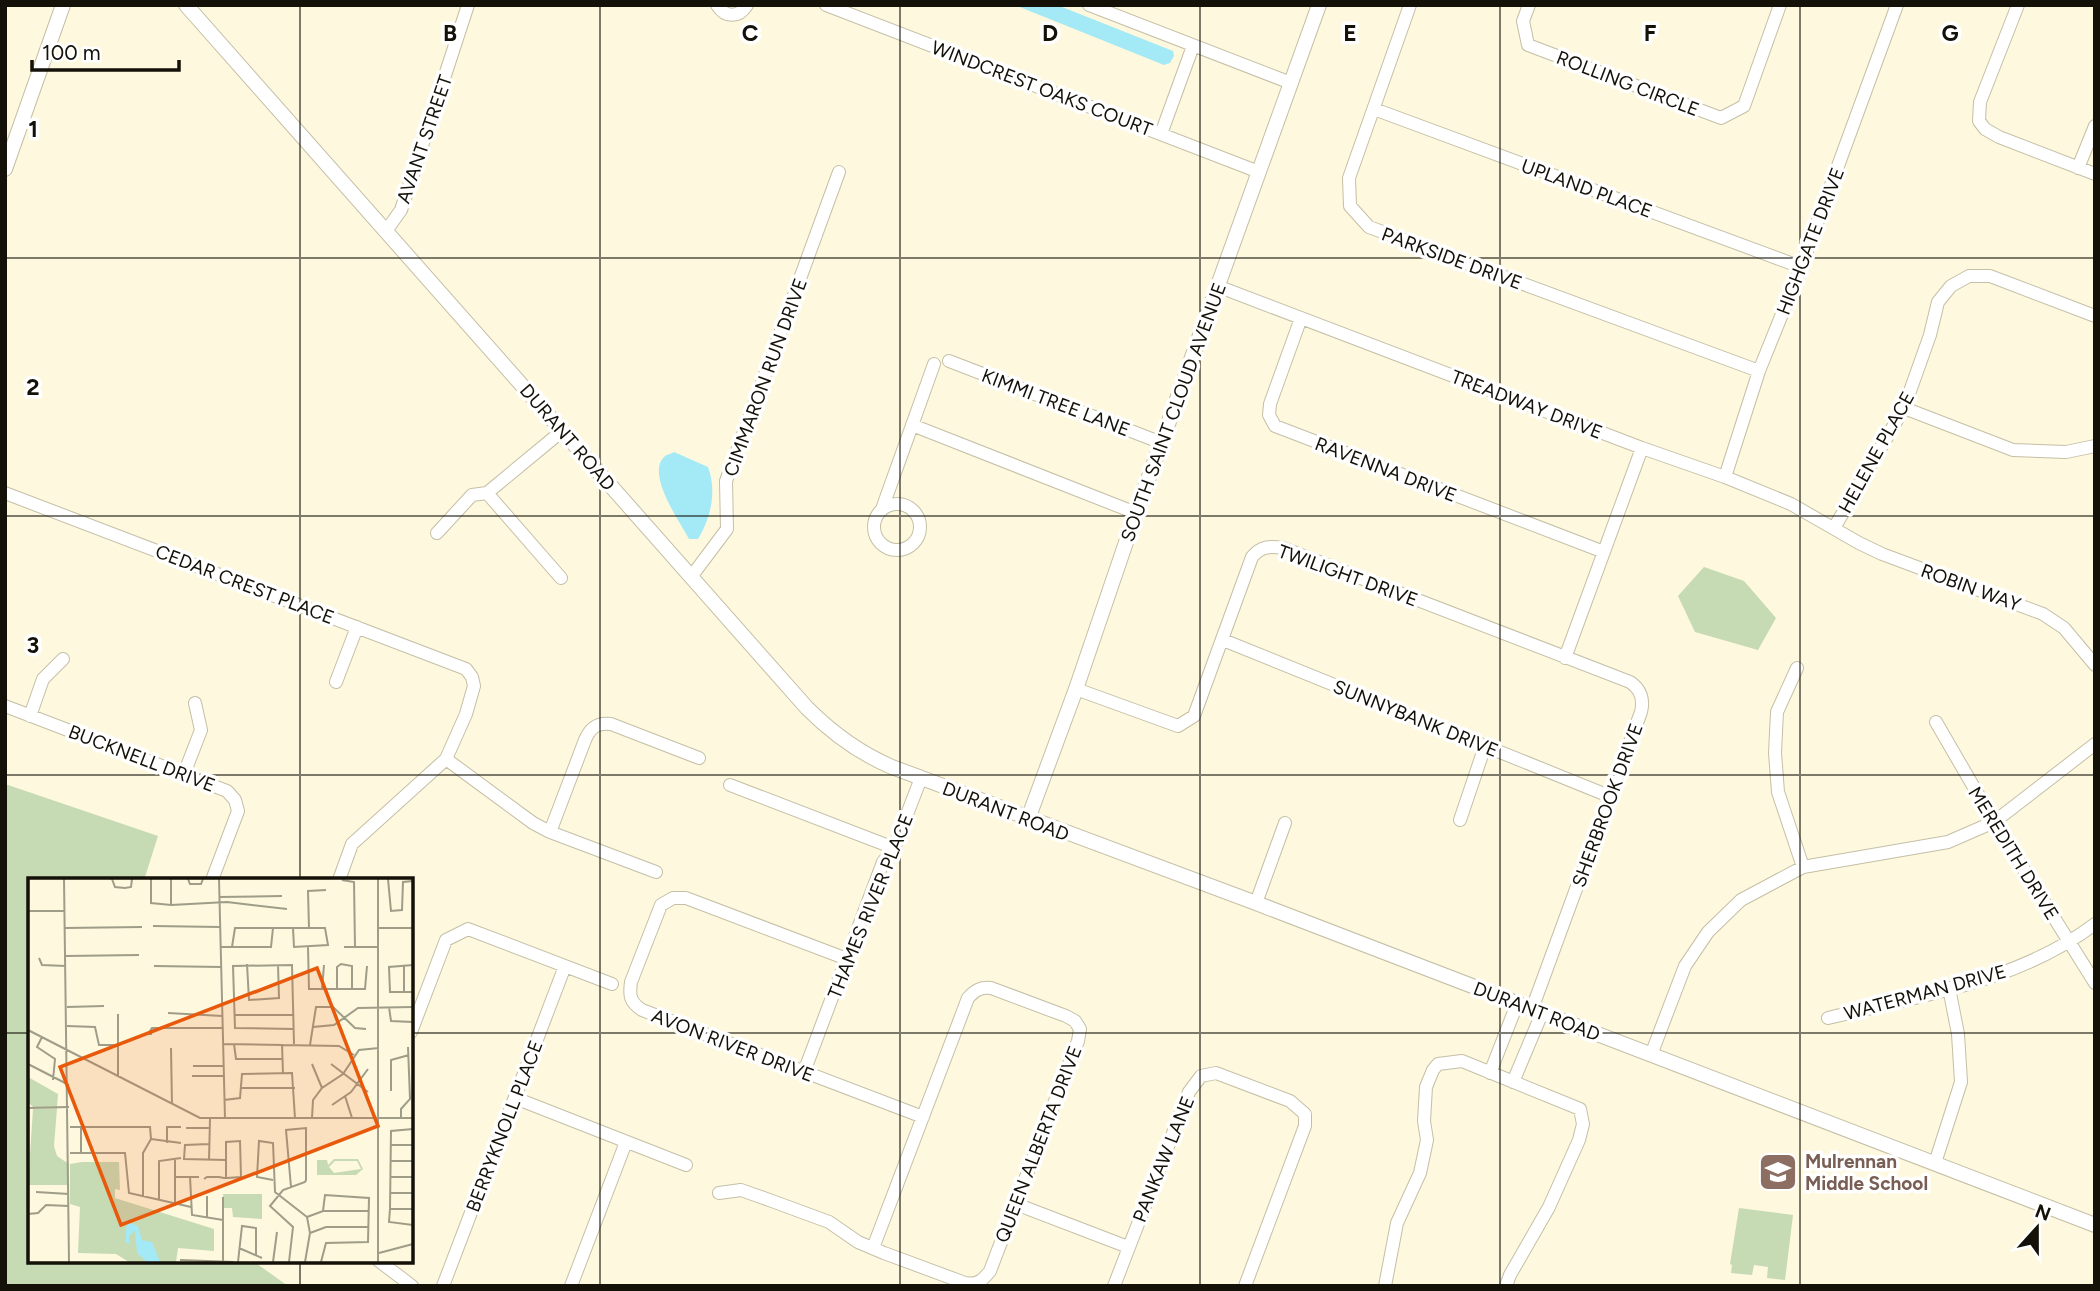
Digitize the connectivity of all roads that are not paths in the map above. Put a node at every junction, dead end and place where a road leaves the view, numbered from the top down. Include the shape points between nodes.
1 (63, 5) edge
2 (186, 5) edge
3 (468, 5) edge
4 (717, 5) edge
5 (747, 5) edge
6 (826, 5) edge
7 (1089, 5) edge
8 (1319, 5) edge
9 (1410, 5) edge
10 (1529, 5) edge
11 (1780, 5) edge
12 (1897, 5) edge
13 (2018, 5) edge
14 (1194, 46) junction
15 (1291, 83) junction
16 (1374, 109) junction
17 (2095, 126) edge
18 (1161, 134) junction
19 (8, 150) edge
20 (2078, 168) junction
21 (5, 169) edge
22 (839, 172) dead end
23 (1259, 172) junction
24 (2095, 174) edge
25 (386, 231) junction
26 (1801, 267) junction
27 (1217, 286) junction
28 (2095, 316) edge
29 (1301, 318) junction
30 (950, 361) dead end
31 (934, 364) dead end
32 (1759, 371) junction
33 (1904, 408) junction
34 (912, 425) junction
35 (562, 431) junction
36 (1162, 443) junction
37 (2095, 446) edge
38 (1642, 448) junction
39 (1725, 477) junction
40 (5, 493) edge
41 (487, 493) junction
42 (882, 509) dead end
43 (1136, 513) junction
44 (1834, 528) junction
45 (437, 533) dead end
46 (1604, 552) junction
47 (691, 577) junction
48 (561, 578) dead end
49 (357, 627) junction
50 (1223, 640) junction
51 (1565, 658) junction
52 (63, 659) dead end
53 (2095, 665) edge
54 (1797, 668) dead end
55 (336, 682) dead end
56 (1076, 689) junction
57 (195, 703) dead end
58 (5, 706) edge
59 (30, 716) junction
60 (1936, 722) dead end
61 (2095, 744) edge
62 (1485, 746) junction
63 (699, 758) dead end
64 (446, 759) junction
65 (184, 774) junction
66 (921, 778) junction
67 (730, 785) dead end
68 (1609, 796) junction
69 (1028, 819) junction
70 (1460, 820) dead end
71 (1994, 822) junction
72 (1285, 823) dead end
73 (550, 832) junction
74 (894, 848) junction
75 (1803, 867) junction
76 (656, 872) dead end
77 (213, 878) edge
78 (340, 878) edge
79 (1255, 903) junction
80 (2095, 924) edge
81 (2070, 943) junction
82 (847, 959) junction
83 (565, 966) junction
84 (2095, 982) edge
85 (612, 984) dead end
86 (1949, 988) junction
87 (1517, 1004) junction
88 (1537, 1011) junction
89 (1828, 1018) dead end
90 (413, 1027) edge
91 (1651, 1055) junction
92 (804, 1072) junction
93 (1490, 1073) junction
94 (1513, 1082) junction
95 (515, 1098) junction
96 (923, 1117) junction
97 (626, 1142) junction
98 (1935, 1163) junction
99 (686, 1165) dead end
100 (719, 1193) dead end
101 (1016, 1204) junction
102 (2095, 1225) edge
103 (1128, 1247) junction
104 (873, 1248) junction
105 (382, 1263) edge
106 (412, 1286) edge
107 (443, 1286) edge
108 (571, 1286) edge
109 (1114, 1286) edge
110 (1245, 1286) edge
111 (1384, 1286) edge
112 (1506, 1286) edge

1 - 19 street
2 - 25 street, DURANT ROAD
3 - 25 street, AVANT STREET via 401,210
4 - 5 street via 733,16
6 - 18 street, WINDCREST OAKS COURT
7 - 14 street
8 - 15 street, SOUTH SAINT CLOUD AVENUE
9 - 16 street, PARKSIDE DRIVE
10 - 11 street, ROLLING CIRCLE via 1523,21 1528,45 1721,118 1744,106
12 - 26 street, HIGHGATE DRIVE
13 - 20 street via 1980,102 1979,121 1990,133
14 - 15 street
14 - 18 street
15 - 23 street, SOUTH SAINT CLOUD AVENUE
16 - 26 street, UPLAND PLACE
16 - 32 street, PARKSIDE DRIVE via 1349,178 1350,206 1369,227
17 - 20 street
18 - 23 street, WINDCREST OAKS COURT
19 - 21 street
20 - 24 street
22 - 47 street, CIMMARON RUN DRIVE via 726,481 727,529
23 - 27 street, SOUTH SAINT CLOUD AVENUE
25 - 35 street, DURANT ROAD
26 - 32 street, HIGHGATE DRIVE
27 - 29 street, TREADWAY DRIVE
27 - 36 street, SOUTH SAINT CLOUD AVENUE
28 - 33 street, HELENE PLACE via 1990,276 1962,279 1938,302
29 - 38 street, TREADWAY DRIVE
29 - 46 street, RAVENNA DRIVE via 1270,404 1275,426
30 - 36 street, KIMMI TREE LANE
31 - 34 street
32 - 39 street, HIGHGATE DRIVE
33 - 37 street via 2013,450 2066,452
33 - 44 street, HELENE PLACE
34 - 42 street
34 - 43 street
35 - 41 street
35 - 47 street, DURANT ROAD
36 - 43 street, SOUTH SAINT CLOUD AVENUE
38 - 39 street, TREADWAY DRIVE
38 - 46 street
39 - 44 street, TREADWAY DRIVE via 1791,504
40 - 49 street, CEDAR CREST PLACE
41 - 45 street via 472,495
41 - 48 street
43 - 56 street, SOUTH SAINT CLOUD AVENUE
44 - 53 street, ROBIN WAY via 1882,554 2042,614 2064,628
46 - 51 street
47 - 66 street, DURANT ROAD via 822,724 864,754
49 - 55 street
49 - 64 street, CEDAR CREST PLACE via 466,670 472,677 466,714
50 - 51 street, TWILIGHT DRIVE via 1252,558 1261,548 1273,546
50 - 56 street, TWILIGHT DRIVE via 1194,716 1178,726
50 - 62 street, SUNNYBANK DRIVE
51 - 68 street, SHERBROOK DRIVE via 1630,682 1641,695 1643,706
52 - 59 street via 43,679
54 - 75 street via 1777,712 1775,753 1778,792
56 - 69 street, SOUTH SAINT CLOUD AVENUE
57 - 65 street via 201,730
58 - 59 street, BUCKNELL DRIVE
59 - 65 street, BUCKNELL DRIVE
60 - 71 street, MEREDITH DRIVE
61 - 71 street
62 - 68 street, SUNNYBANK DRIVE
62 - 70 street
63 - 73 street via 611,724 597,725 585,740
64 - 73 street
64 - 78 street via 352,844
65 - 77 street, BUCKNELL DRIVE via 228,790 235,800 238,811
66 - 69 street, DURANT ROAD
66 - 74 street, THAMES RIVER PLACE
67 - 74 street
68 - 88 street, SHERBROOK DRIVE
69 - 79 street, DURANT ROAD
71 - 75 street via 1948,842
71 - 81 street, MEREDITH DRIVE
72 - 79 street
73 - 76 street
74 - 82 street, THAMES RIVER PLACE via 883,862
75 - 91 street via 1741,900 1708,932 1685,966
79 - 87 street, DURANT ROAD
80 - 81 street, WATERMAN DRIVE
81 - 84 street, MEREDITH DRIVE
81 - 86 street, WATERMAN DRIVE via 2002,974
82 - 92 street, THAMES RIVER PLACE
82 - 92 street, AVON RIVER DRIVE via 686,898 673,898 661,905 631,982 629,995 642,1010
83 - 85 street
83 - 90 street via 468,929 446,940
83 - 95 street, BERRYKNOLL PLACE
86 - 89 street, WATERMAN DRIVE
86 - 98 street via 1961,1082
87 - 88 street, DURANT ROAD
87 - 93 street
88 - 91 street, DURANT ROAD
88 - 94 street, SHERBROOK DRIVE
91 - 98 street, DURANT ROAD
92 - 96 street, AVON RIVER DRIVE
93 - 94 street
93 - 111 street via 1462,1061 1438,1064 1433,1070 1426,1087 1427,1140 1420,1173 1397,1223
94 - 112 street via 1580,1109 1583,1124 1549,1207
95 - 97 street
95 - 107 street, BERRYKNOLL PLACE
96 - 101 street, QUEEN ALBERTA DRIVE via 974,992 991,988 1075,1021 1080,1029 1078,1041
96 - 104 street, QUEEN ALBERTA DRIVE
97 - 99 street
97 - 108 street
98 - 102 street, DURANT ROAD
100 - 104 street, QUEEN ALBERTA DRIVE via 741,1190 772,1201 829,1222
101 - 103 street
101 - 104 street, QUEEN ALBERTA DRIVE via 982,1282 965,1283
103 - 109 street, PANKAW LANE
103 - 110 street, PANKAW LANE via 1189,1092 1201,1076 1216,1073 1290,1101 1305,1114 1305,1126
105 - 106 street

